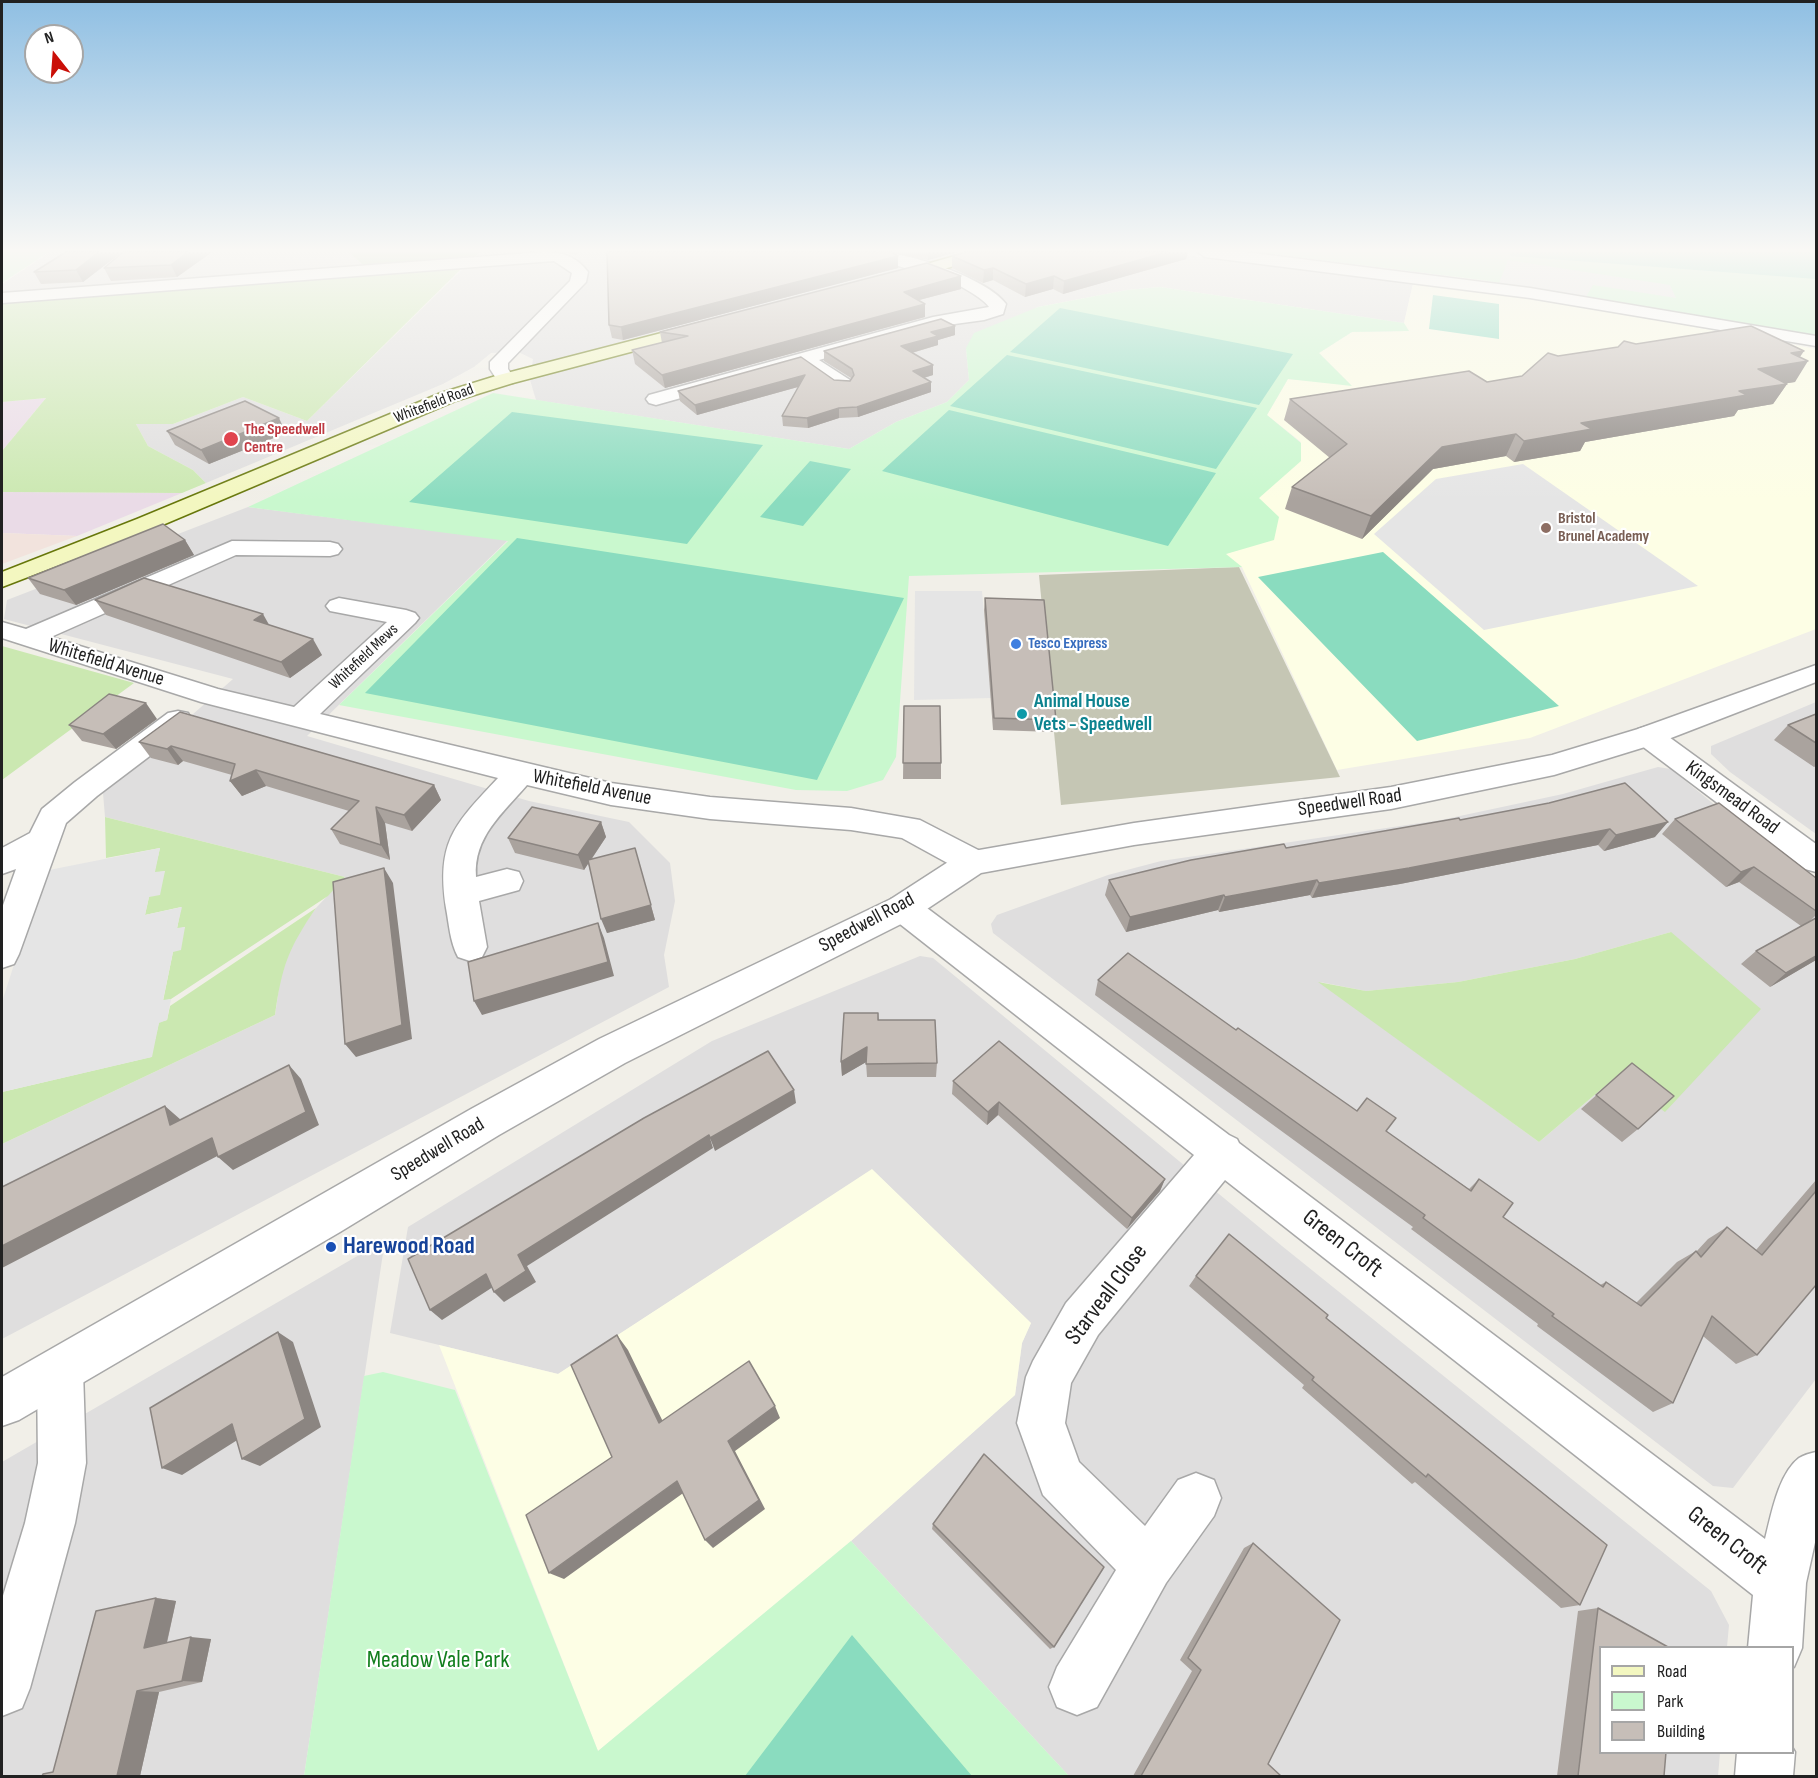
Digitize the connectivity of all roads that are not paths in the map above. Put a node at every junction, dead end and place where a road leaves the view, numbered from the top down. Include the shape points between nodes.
1 (526, 335) edge
2 (674, 335) edge
3 (888, 335) edge
4 (1780, 335) edge
5 (1816, 341) edge
6 (805, 358) junction
7 (506, 379) junction
8 (843, 384) edge
9 (656, 399) dead end
10 (330, 549) dead end
11 (2, 580) edge
12 (339, 606) dead end
13 (14, 634) edge
14 (1816, 673) edge
15 (211, 696) junction
16 (299, 718) junction
17 (1648, 736) junction
18 (520, 773) junction
19 (42, 841) junction
20 (1816, 860) edge
21 (2, 862) edge
22 (973, 862) junction
23 (507, 881) dead end
24 (462, 893) junction
25 (903, 908) junction
26 (470, 947) dead end
27 (2, 954) edge
28 (1223, 1152) junction
29 (60, 1371) junction
30 (2, 1403) edge
31 (1816, 1476) edge
32 (1196, 1498) dead end
33 (1148, 1565) junction
34 (1780, 1583) junction
35 (1775, 1646) edge
36 (1077, 1687) dead end
37 (2, 1688) edge
38 (1766, 1754) edge
39 (1764, 1776) edge

1 - 7 street via 499,362
2 - 7 main road, Whitefield Road
3 - 6 street
4 - 5 street
6 - 8 street
6 - 9 street
7 - 11 main road, Whitefield Road via 448,397
10 - 13 street via 232,548
12 - 16 street, Whitefield Mews via 406,618
13 - 15 street, Whitefield Avenue
14 - 17 street, Speedwell Road
15 - 16 street, Whitefield Avenue
15 - 19 street via 57,813
16 - 18 street, Whitefield Avenue
17 - 20 street, Kingsmead Road
17 - 22 street, Speedwell Road via 1554,765 1440,789
18 - 22 street, Whitefield Avenue via 611,795 909,828
18 - 24 street via 468,835 459,861
19 - 21 street
19 - 27 street
22 - 25 street, Speedwell Road
23 - 24 street
24 - 26 street
25 - 28 street, Green Croft
25 - 29 street, Speedwell Road via 612,1051
28 - 33 street, Starveall Close via 1082,1319 1049,1377 1041,1423 1060,1478
28 - 34 street, Green Croft
29 - 30 street, Speedwell Road
29 - 37 street via 62,1463 50,1522
31 - 34 street via 1801,1497
32 - 33 street
33 - 36 street
34 - 35 street
38 - 39 street

